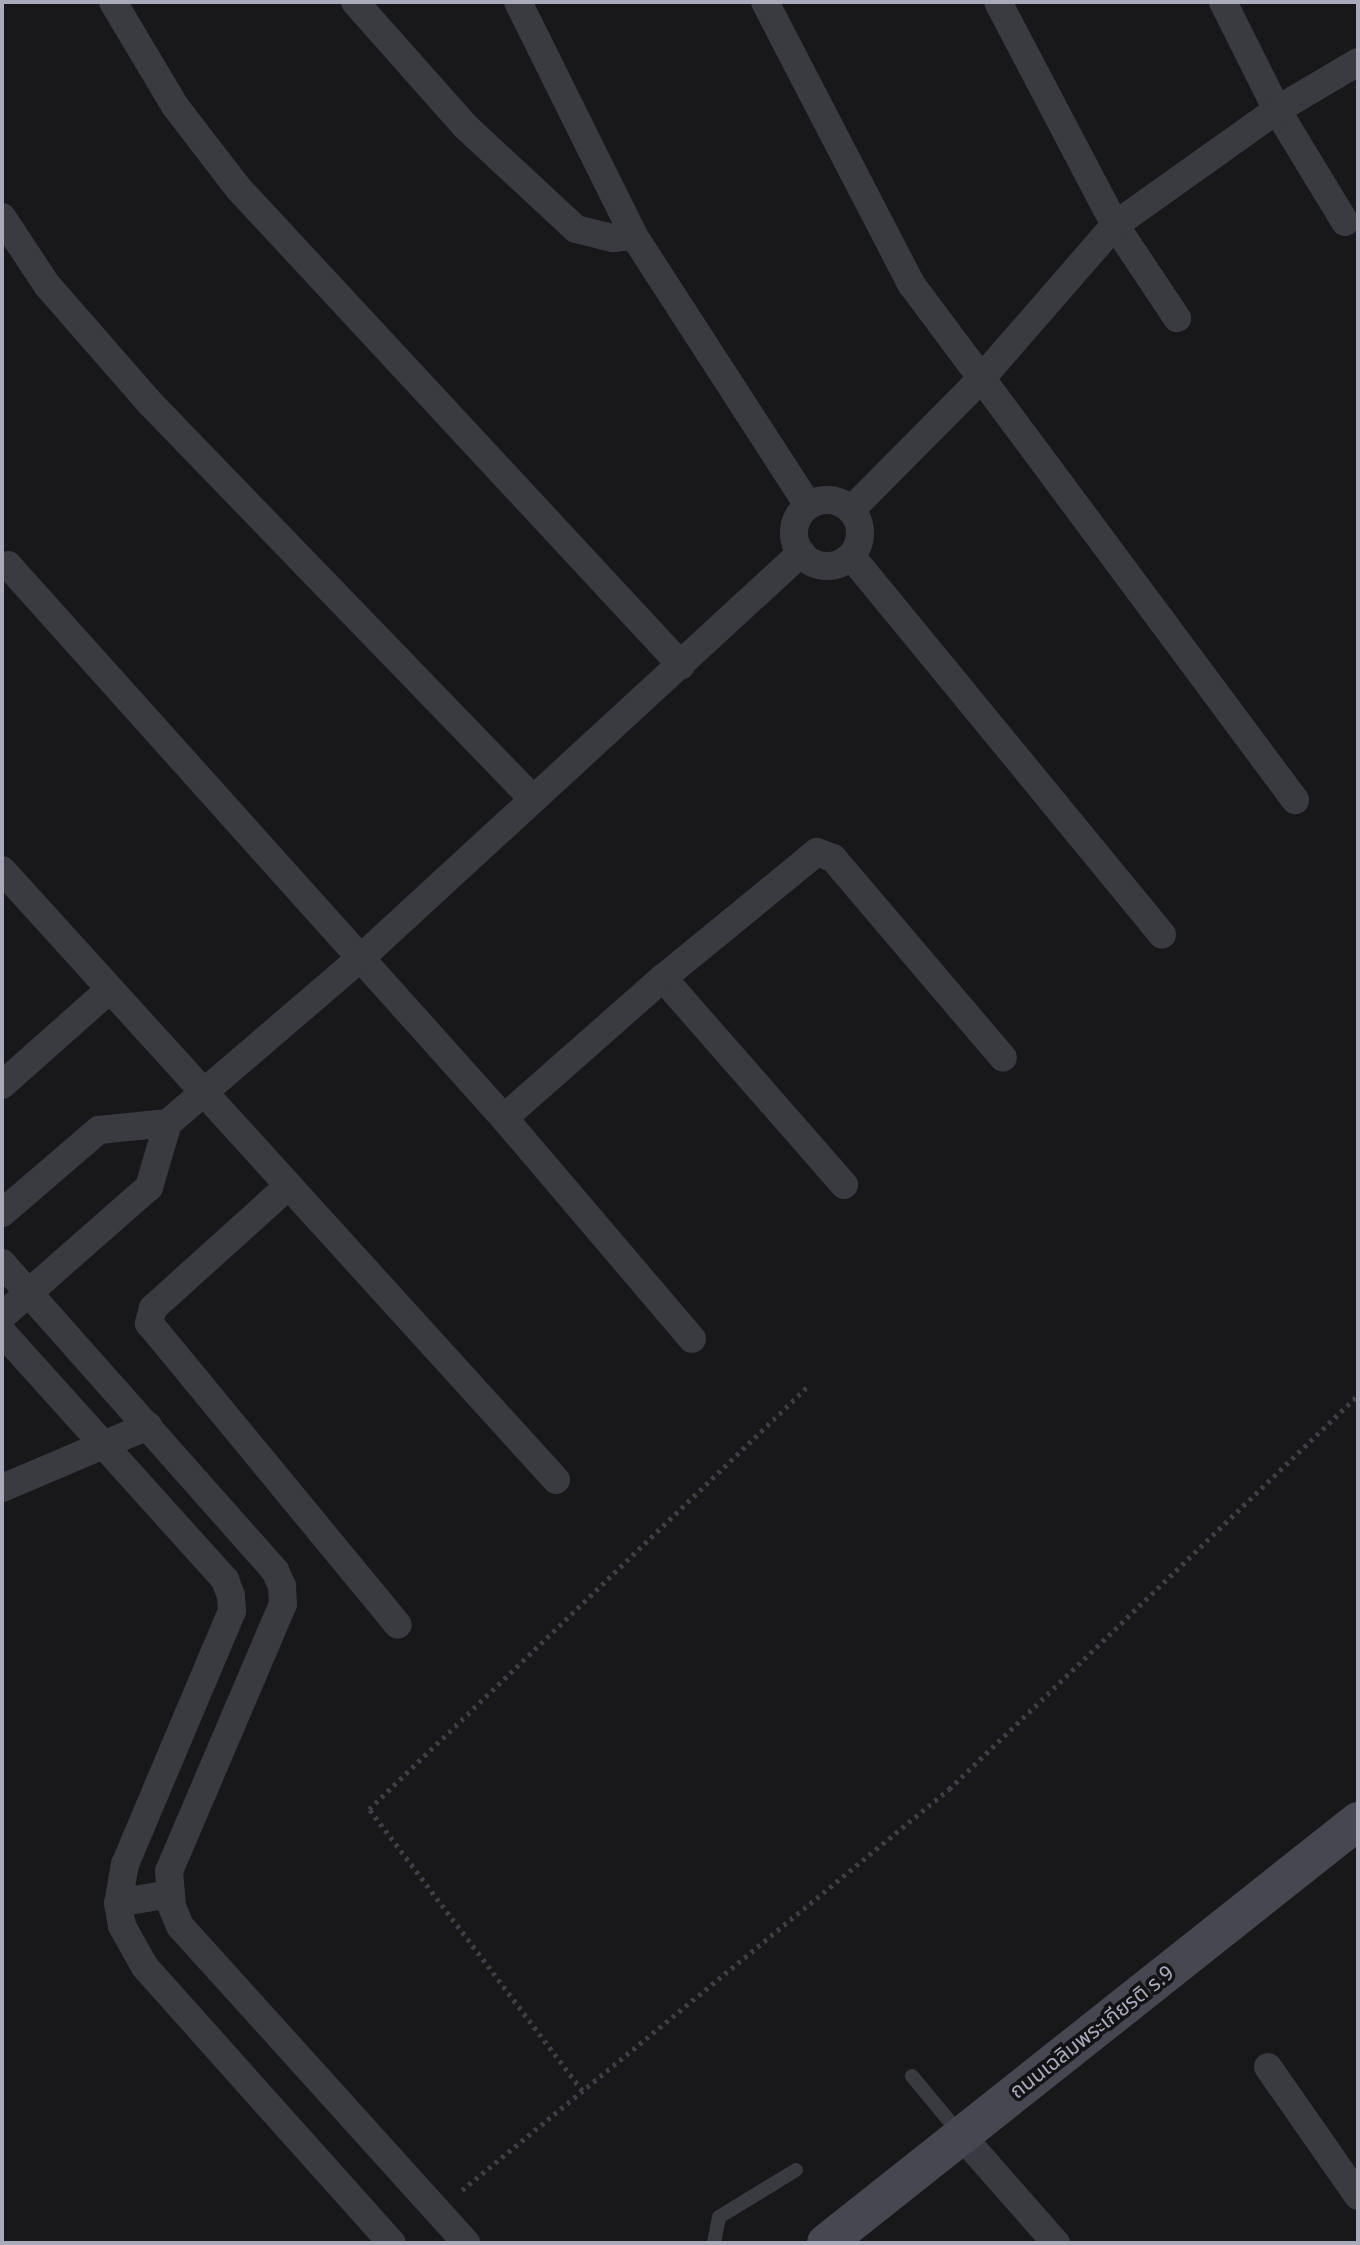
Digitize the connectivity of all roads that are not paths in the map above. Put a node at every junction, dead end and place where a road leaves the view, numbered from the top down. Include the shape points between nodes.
1 (113, 2) edge
2 (355, 2) edge
3 (518, 2) edge
4 (765, 2) edge
5 (998, 2) edge
6 (1223, 2) edge
7 (1358, 62) edge
8 (1277, 110) junction
9 (2, 216) edge
10 (1345, 222) dead end
11 (1115, 225) junction
12 (634, 236) junction
13 (1177, 318) dead end
14 (981, 379) junction
15 (808, 505) junction
16 (851, 510) junction
17 (801, 554) junction
18 (851, 556) junction
19 (8, 565) dead end
20 (681, 665) junction
21 (531, 797) junction
22 (1295, 800) dead end
23 (2, 870) edge
24 (1162, 935) dead end
25 (362, 957) junction
26 (663, 978) junction
27 (108, 991) junction
28 (1003, 1058) dead end
29 (2, 1086) edge
30 (199, 1092) junction
31 (505, 1118) junction
32 (168, 1122) junction
33 (844, 1185) dead end
34 (287, 1187) junction
35 (2, 1213) edge
36 (2, 1263) edge
37 (28, 1292) junction
38 (2, 1315) edge
39 (2, 1332) edge
40 (692, 1339) dead end
41 (148, 1426) junction
42 (103, 1446) junction
43 (556, 1480) dead end
44 (2, 1488) edge
45 (398, 1625) dead end
46 (1358, 1821) edge
47 (169, 1894) junction
48 (118, 1903) junction
49 (1268, 2067) dead end
50 (912, 2076) dead end
51 (961, 2136) junction
52 (796, 2170) dead end
53 (1358, 2196) edge
54 (392, 2243) edge
55 (466, 2243) edge
56 (714, 2243) edge
57 (826, 2243) edge
58 (1056, 2243) edge

1 - 20 street via 175,106 239,189
2 - 12 street via 465,126 576,229 613,238
3 - 12 street
4 - 14 street via 912,285
5 - 11 street
6 - 8 street
7 - 8 street
8 - 10 street
8 - 11 street
9 - 21 street via 47,285 150,403
11 - 13 street
11 - 14 street
12 - 15 street
14 - 16 street
14 - 22 street
15 - 16 street via 828,500
15 - 17 street via 794,531
16 - 18 street via 860,533
17 - 18 street via 830,566
17 - 20 street
18 - 24 street
19 - 25 street
20 - 21 street
21 - 25 street
23 - 27 street
25 - 30 street
25 - 31 street
26 - 28 street via 817,852 833,858
26 - 31 street
26 - 33 street
27 - 29 street
27 - 30 street
30 - 32 street
30 - 34 street
31 - 40 street
32 - 35 street via 99,1130
32 - 37 street via 149,1187
34 - 43 street
34 - 45 street via 153,1308 149,1323
36 - 37 street
37 - 38 street
37 - 41 street
39 - 42 street
41 - 42 street
41 - 47 street via 275,1571 283,1604 169,1871
42 - 44 street
42 - 48 street via 225,1580 232,1611 125,1864
46 - 51 street, ถนนเฉลิมพระเกียรติ ร.9
47 - 48 street
47 - 55 street via 180,1926
48 - 54 street via 122,1926 145,1967
49 - 53 street
50 - 51 lane
51 - 57 street, ถนนเฉลิมพระเกียรติ ร.9
51 - 58 street
52 - 56 lane via 719,2217

